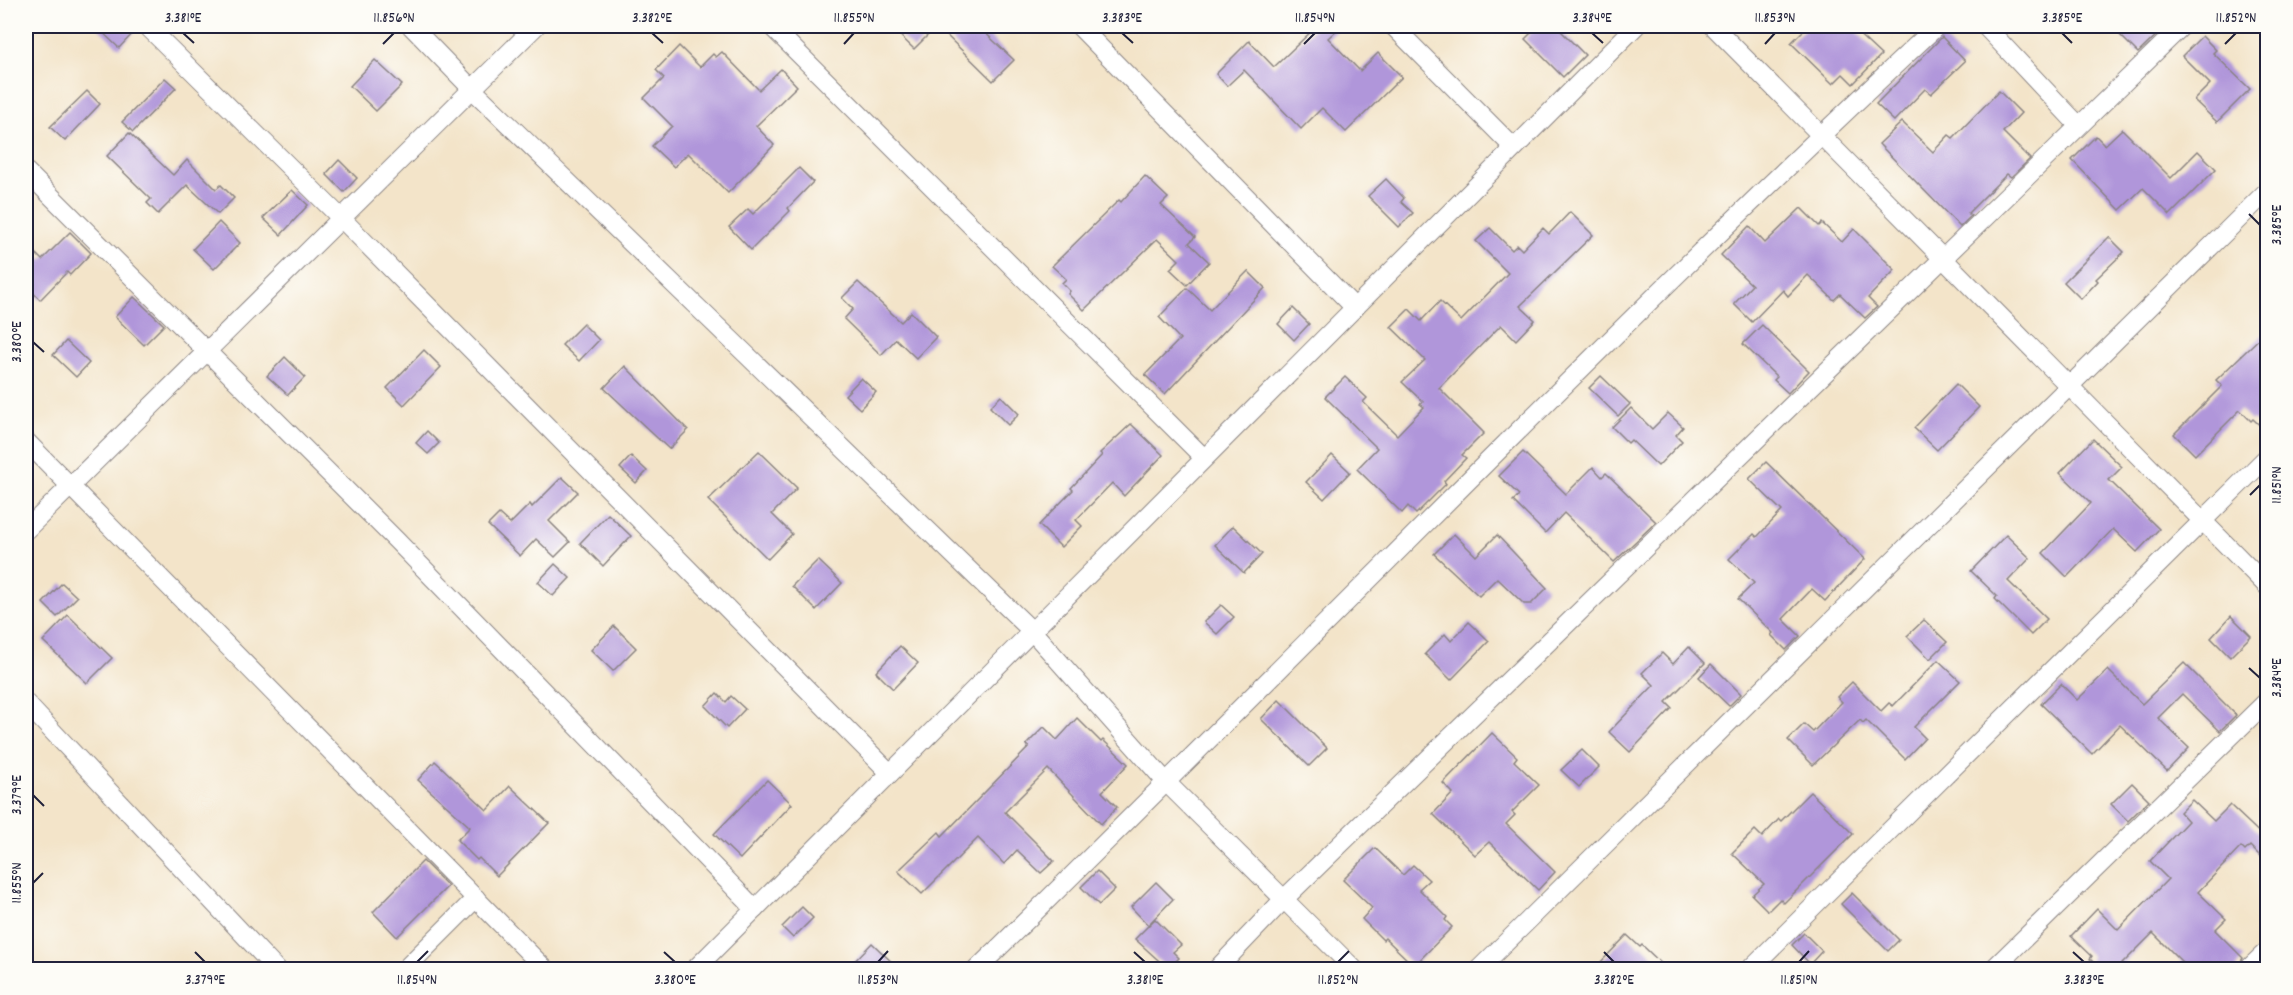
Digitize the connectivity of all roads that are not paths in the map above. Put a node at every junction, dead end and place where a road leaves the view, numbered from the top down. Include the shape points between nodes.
1 (147, 26) edge
2 (411, 26) edge
3 (536, 26) edge
4 (771, 26) edge
5 (1078, 26) edge
6 (1393, 26) edge
7 (1636, 26) edge
8 (1713, 26) edge
9 (1937, 26) edge
10 (1985, 26) edge
11 (2182, 26) edge
12 (472, 89) junction
13 (2078, 125) junction
14 (1820, 135) junction
15 (1514, 148) junction
16 (26, 171) edge
17 (2268, 190) edge
18 (341, 218) junction
19 (1944, 259) junction
20 (1355, 308) junction
21 (207, 350) junction
22 (2069, 386) junction
23 (26, 441) edge
24 (2268, 456) edge
25 (1204, 458) junction
26 (70, 486) junction
27 (2202, 521) junction
28 (26, 530) edge
29 (2268, 587) edge
30 (1032, 631) junction
31 (2268, 700) edge
32 (26, 702) edge
33 (890, 773) junction
34 (1167, 783) junction
35 (476, 898) junction
36 (1284, 899) junction
37 (755, 909) junction
38 (2268, 951) edge
39 (277, 969) edge
40 (404, 969) edge
41 (546, 969) edge
42 (694, 969) edge
43 (976, 969) edge
44 (1216, 969) edge
45 (1355, 969) edge
46 (1478, 969) edge
47 (1749, 969) edge
48 (1992, 969) edge
49 (2247, 969) edge

1 - 18 street
2 - 12 street
3 - 12 street
4 - 25 street
5 - 20 street
6 - 15 street
7 - 15 street
8 - 14 street
9 - 14 street
10 - 13 street
11 - 13 street
12 - 18 street
12 - 30 street
13 - 19 street
14 - 19 street
14 - 34 street
15 - 20 street
16 - 21 street
17 - 22 street
18 - 21 street
18 - 33 street
19 - 22 street
19 - 36 street
20 - 25 street
21 - 26 street
21 - 37 street
22 - 27 street
22 - 46 street
23 - 26 street
24 - 27 street
25 - 30 street
26 - 28 street
26 - 35 street
27 - 29 street
27 - 47 street
30 - 33 street
30 - 34 street
31 - 48 street
32 - 39 street
33 - 37 street
34 - 36 street
34 - 43 street
35 - 40 street
35 - 41 street
36 - 44 street
36 - 45 street
37 - 42 street
38 - 49 street

